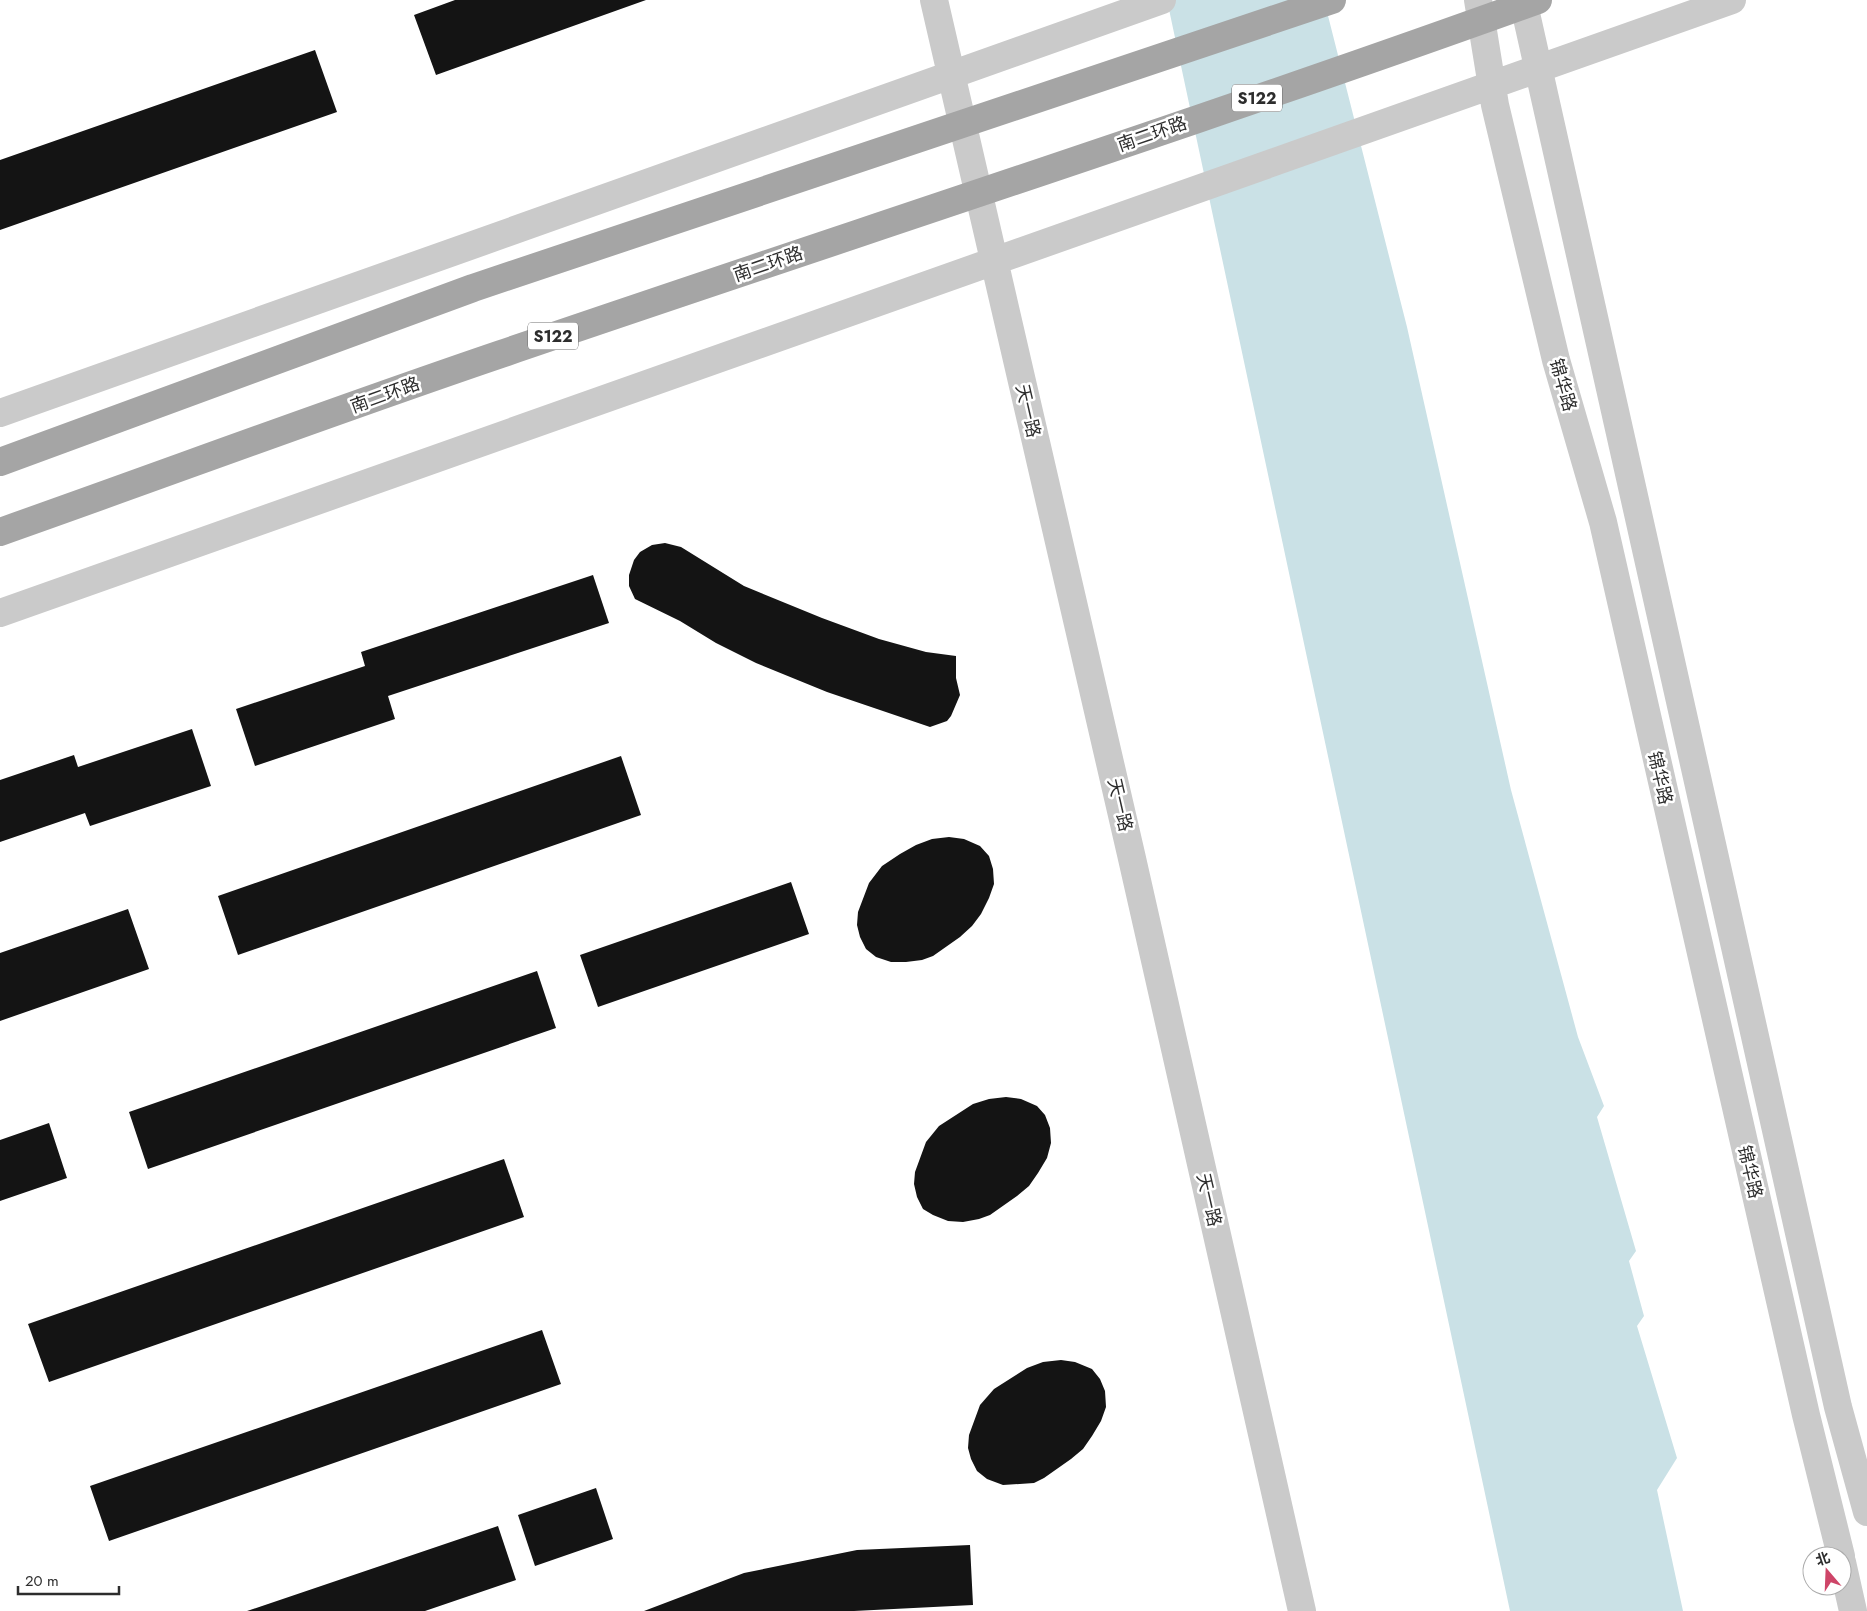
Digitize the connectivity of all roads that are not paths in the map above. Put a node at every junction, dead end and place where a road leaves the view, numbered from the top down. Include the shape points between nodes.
1 (934, 0) edge
2 (1162, 0) edge
3 (1332, 0) edge
4 (1732, 0) edge
5 (1528, 2) edge
6 (1480, 10) edge
7 (1539, 68) junction
8 (951, 75) junction
9 (1492, 85) junction
10 (962, 124) junction
11 (978, 193) junction
12 (994, 261) junction
13 (0, 413) edge
14 (0, 462) edge
15 (0, 532) edge
16 (0, 613) edge
17 (1867, 1512) edge
18 (1839, 1546) edge
19 (1850, 1596) edge
20 (1302, 1611) edge
21 (1853, 1611) edge

1 - 8 street, 天一路
2 - 8 street
3 - 10 main road
4 - 7 street
5 - 6 main road, 南二环路 / S122
5 - 7 street, 锦华路
6 - 9 street, 锦华路
6 - 11 main road, 南二环路 / S122 via 1404,48
7 - 9 street
7 - 17 street, 锦华路 via 1836,1397
8 - 10 street, 天一路
8 - 13 street
9 - 12 street
9 - 18 street, 锦华路 via 1556,360 1603,522 1797,1377
10 - 11 street, 天一路
10 - 14 main road via 473,288
11 - 12 street, 天一路
11 - 15 main road, 南二环路 / S122 via 497,355
12 - 16 street
12 - 20 street, 天一路
19 - 21 street

